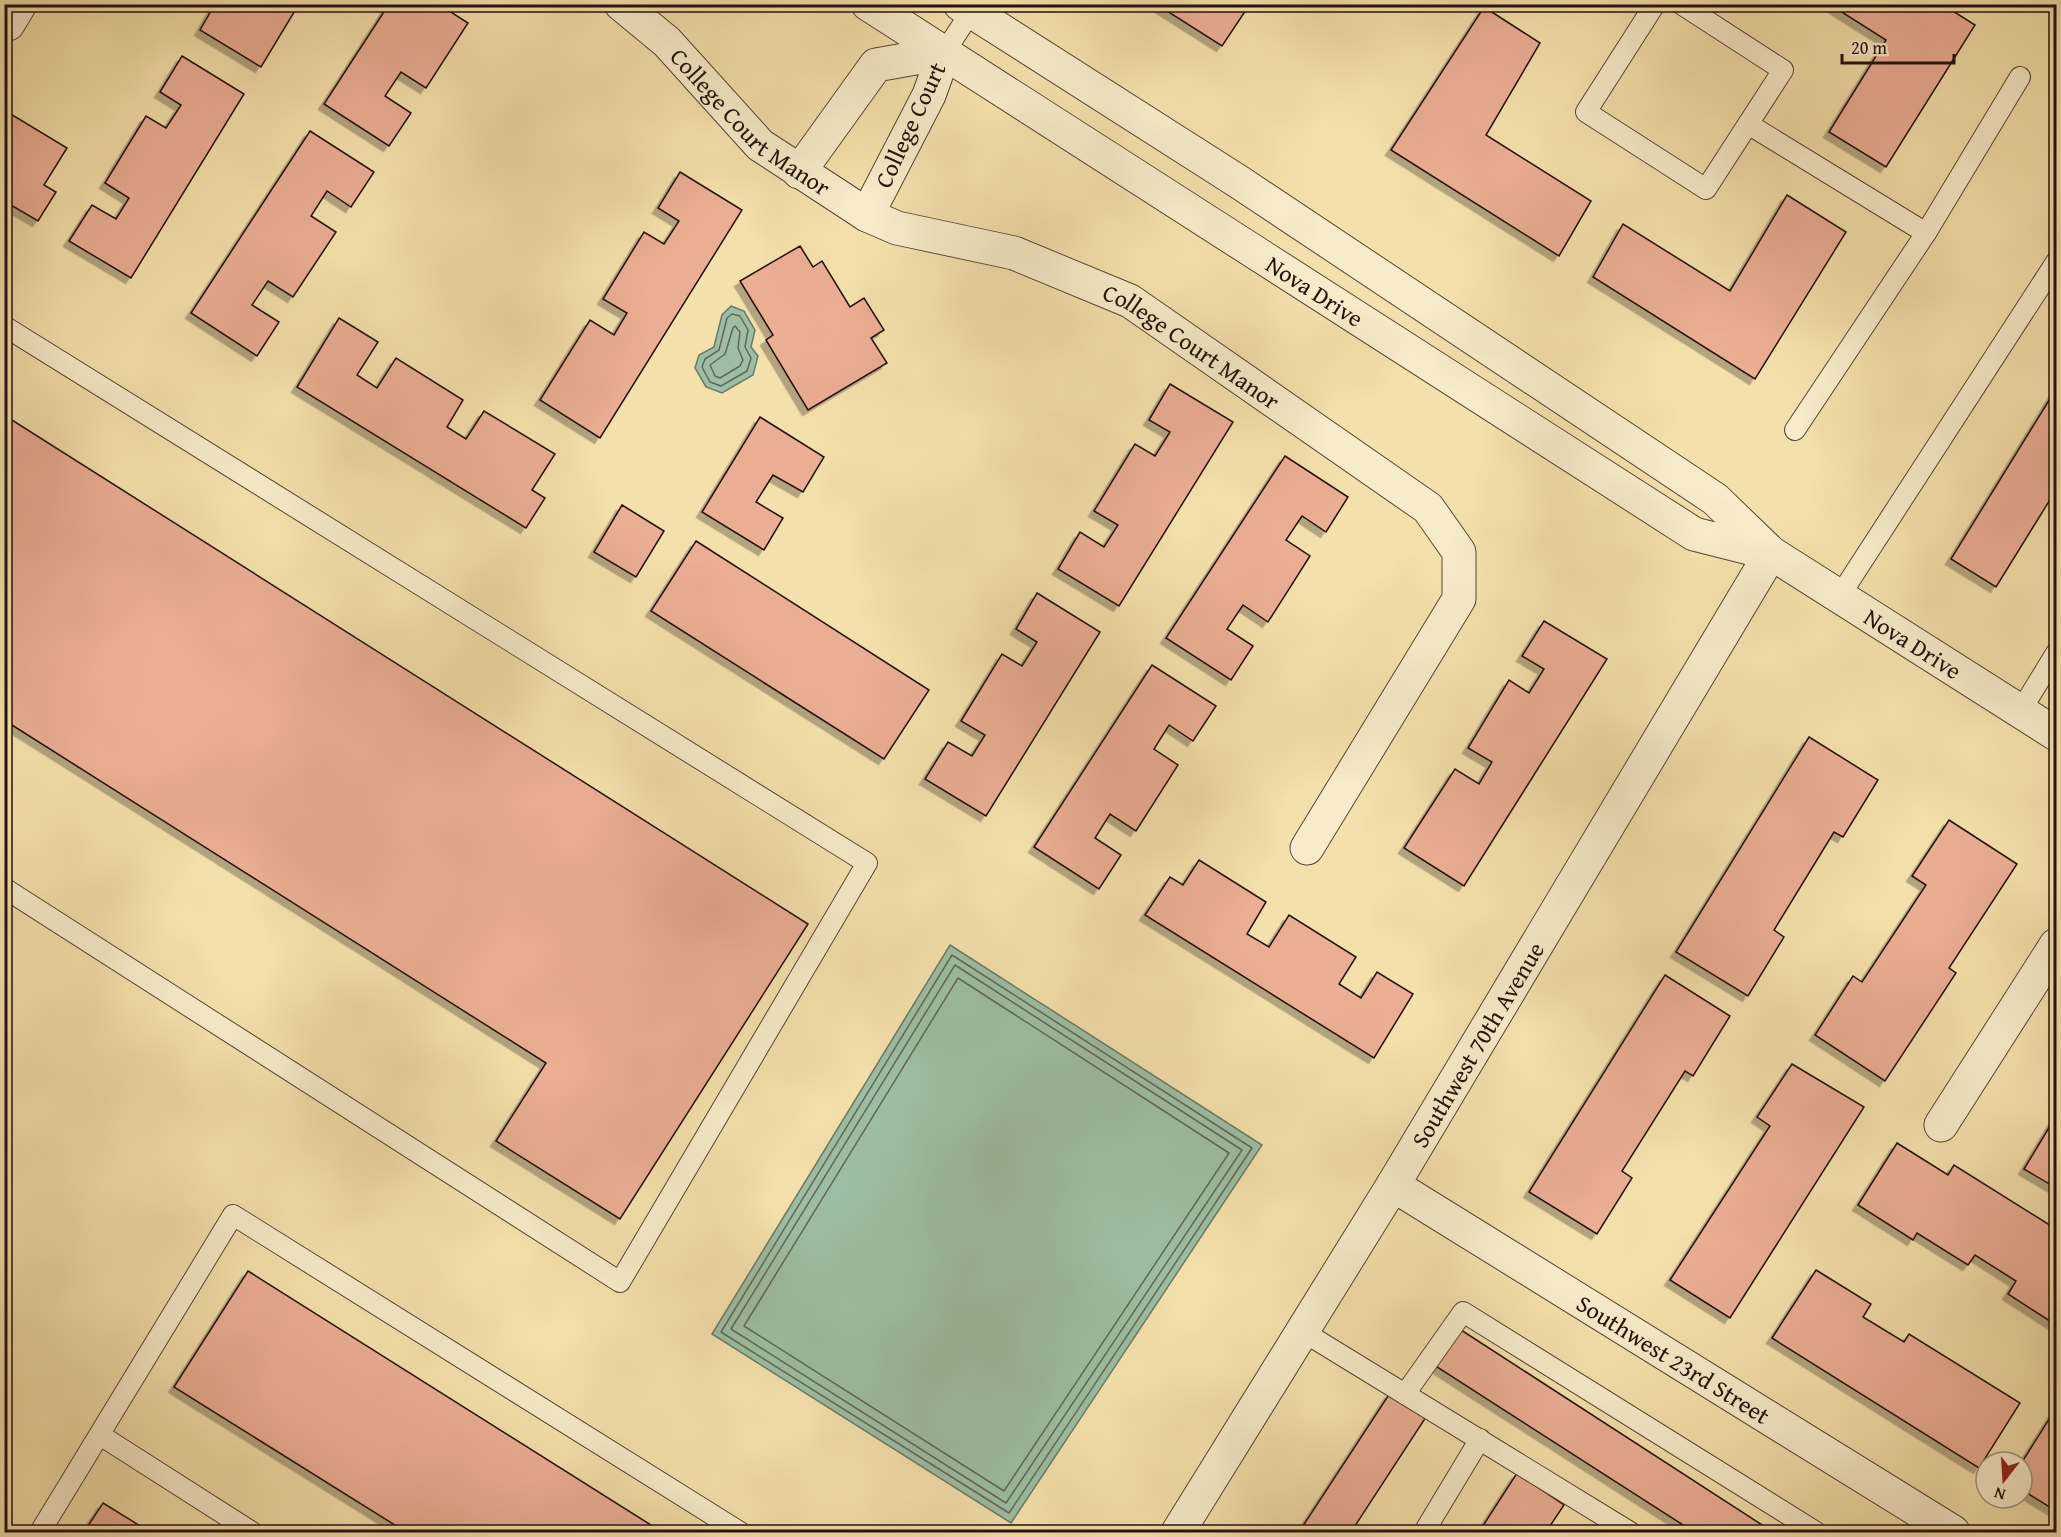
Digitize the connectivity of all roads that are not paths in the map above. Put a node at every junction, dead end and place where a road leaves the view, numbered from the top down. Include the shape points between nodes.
1 (20, 4) edge
2 (621, 4) edge
3 (868, 4) edge
4 (1655, 4) edge
5 (1681, 4) edge
6 (969, 7) edge
7 (4, 22) edge
8 (944, 53) junction
9 (2020, 77) dead end
10 (1748, 124) junction
11 (799, 171) junction
12 (867, 215) junction
13 (1926, 233) junction
14 (2056, 262) edge
15 (4, 326) edge
16 (1795, 430) dead end
17 (1771, 553) junction
18 (1839, 597) junction
19 (2056, 653) edge
20 (2020, 712) junction
21 (2056, 734) edge
22 (1307, 848) dead end
23 (4, 888) edge
24 (2056, 945) edge
25 (1941, 1125) dead end
26 (1393, 1185) junction
27 (1302, 1331) junction
28 (1405, 1394) junction
29 (100, 1435) junction
30 (1480, 1439) junction
31 (40, 1533) edge
32 (252, 1533) edge
33 (740, 1533) edge
34 (1178, 1533) edge
35 (1424, 1533) edge
36 (1630, 1533) edge
37 (1816, 1533) edge
38 (1953, 1533) edge

1 - 7 street via 8,24
2 - 11 street, College Court Manor via 667,42 760,145
3 - 8 street, Nova Drive
4 - 10 lane via 1586,112 1706,189
5 - 10 lane via 1783,70
6 - 8 lane
6 - 17 street, Nova Drive via 1715,499
8 - 11 street, College Court via 876,65
8 - 12 street, College Court via 929,95
8 - 17 street, Nova Drive via 1694,534
9 - 13 lane
10 - 13 lane
11 - 12 street, College Court Manor
12 - 22 street, College Court Manor via 897,228 1014,253 1130,301 1428,508 1459,552 1458,599
13 - 16 lane
14 - 18 lane
15 - 23 lane via 867,863 620,1282
17 - 18 street, Nova Drive
17 - 26 street, Southwest 70th Avenue
18 - 20 street, Nova Drive
19 - 20 lane
20 - 21 street, Nova Drive
24 - 25 street
26 - 27 street, Southwest 70th Avenue
26 - 38 street, Southwest 23rd Street
27 - 28 lane
27 - 34 street, Southwest 70th Avenue
28 - 30 lane
28 - 37 lane via 1463,1312
29 - 31 lane
29 - 32 lane
29 - 33 lane via 233,1215
30 - 35 lane
30 - 36 lane

